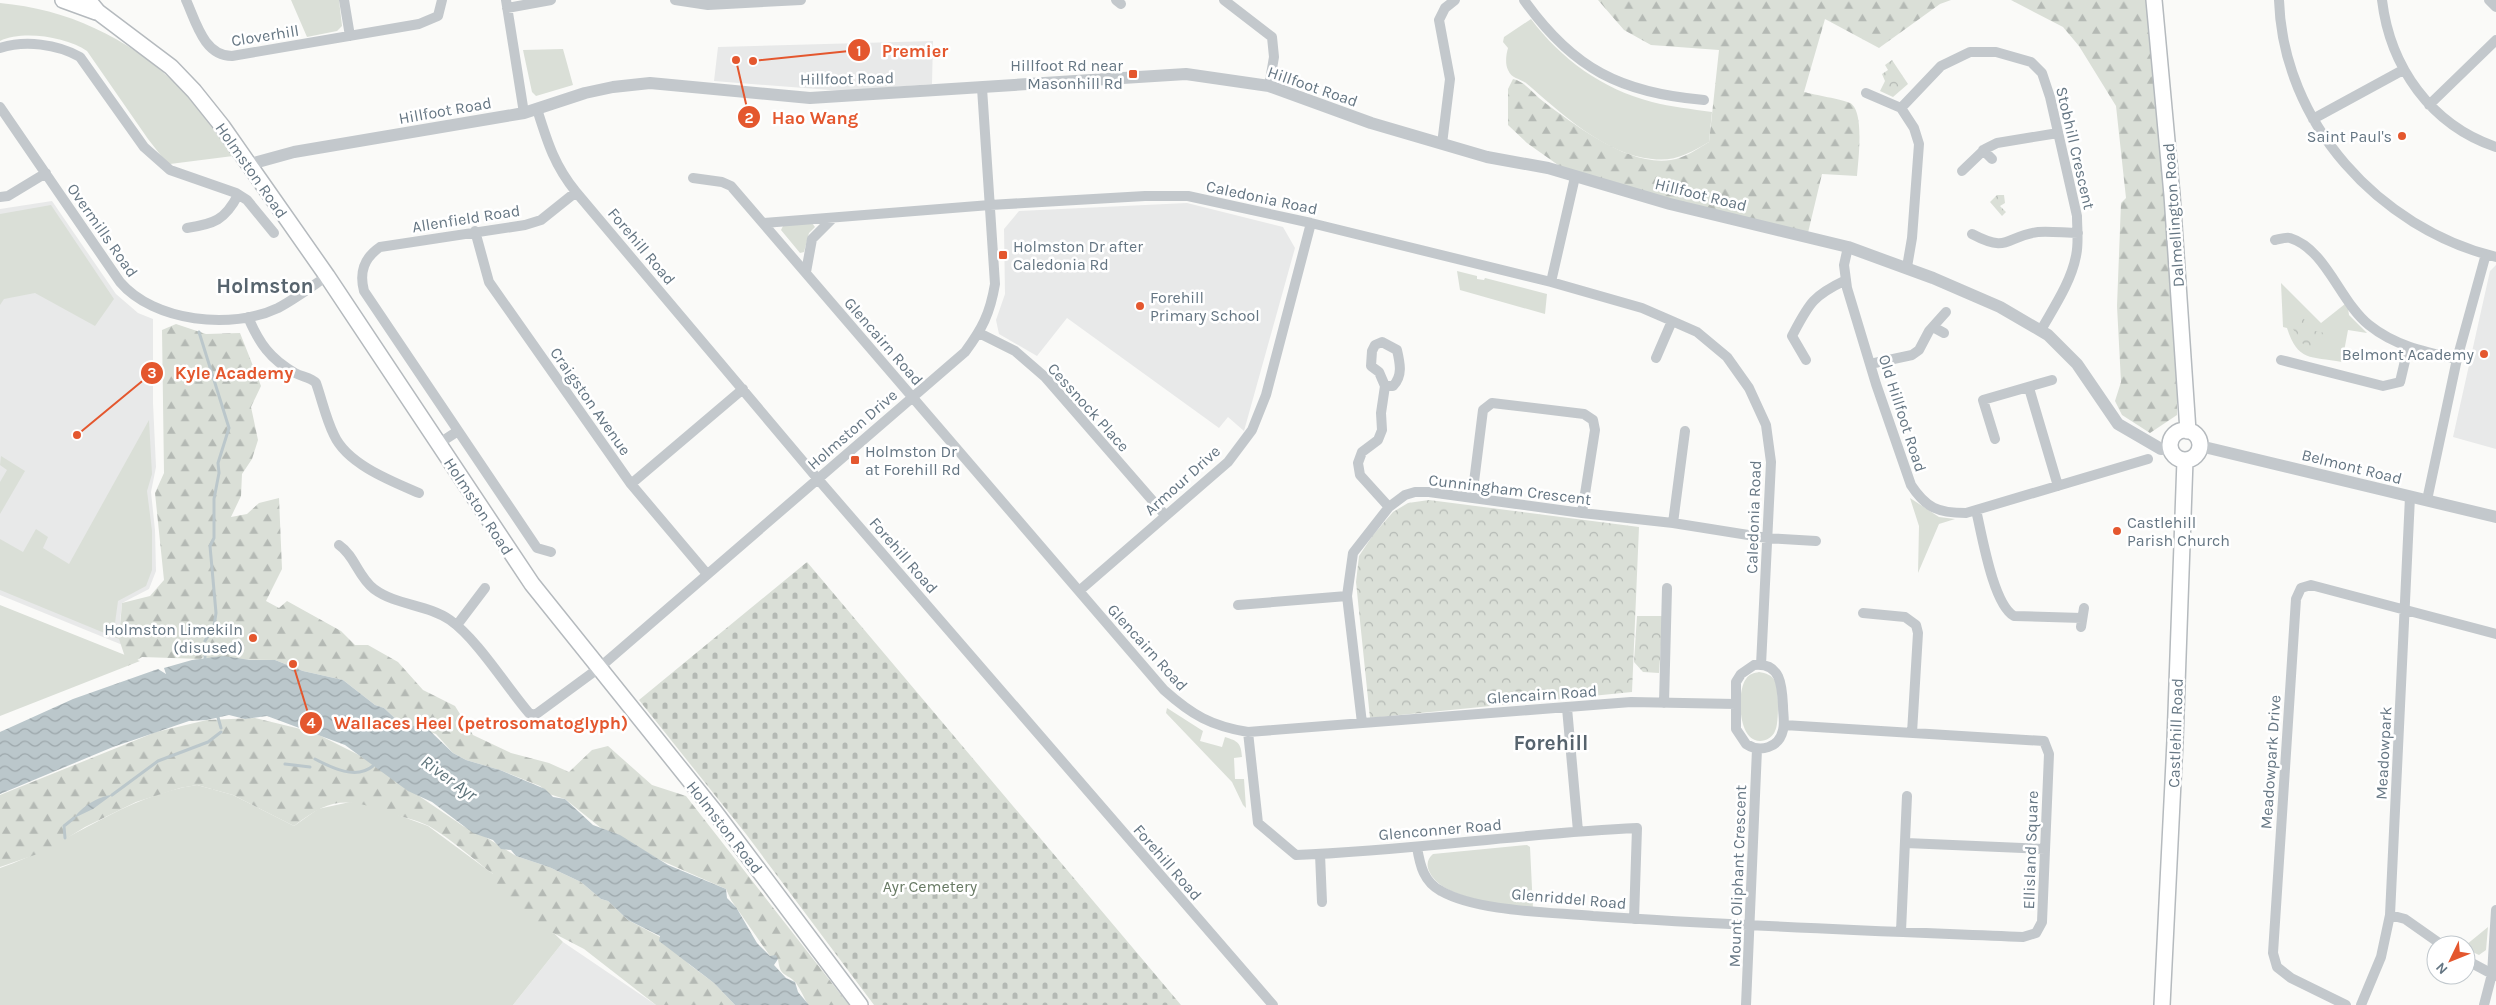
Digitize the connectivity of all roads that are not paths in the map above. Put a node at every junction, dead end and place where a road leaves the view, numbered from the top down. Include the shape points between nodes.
1 (62, 0) edge
2 (88, 0) edge
3 (186, 0) edge
4 (344, 0) edge
5 (442, 0) edge
6 (551, 0) edge
7 (675, 0) edge
8 (801, 0) edge
9 (1224, 0) edge
10 (1455, 0) edge
11 (1524, 0) edge
12 (2154, 0) edge
13 (2279, 0) edge
14 (2382, 0) edge
15 (2489, 0) edge
16 (506, 4) edge
17 (2496, 7) edge
18 (98, 12) junction
19 (350, 36) junction
20 (2496, 40) edge
21 (0, 48) edge
22 (2403, 70) junction
23 (1269, 86) junction
24 (982, 88) junction
25 (1866, 92) dead end
26 (1704, 100) dead end
27 (2430, 105) junction
28 (0, 107) edge
29 (1901, 108) junction
30 (537, 109) junction
31 (524, 113) junction
32 (2313, 119) junction
33 (2058, 133) junction
34 (1442, 144) junction
35 (2496, 148) edge
36 (1983, 150) junction
37 (1992, 159) dead end
38 (250, 164) junction
39 (1962, 171) dead end
40 (46, 174) junction
41 (1575, 177) junction
42 (693, 178) dead end
43 (576, 192) junction
44 (238, 195) junction
45 (0, 197) edge
46 (990, 205) junction
47 (833, 218) junction
48 (764, 223) junction
49 (1311, 223) junction
50 (187, 228) dead end
51 (475, 231) junction
52 (274, 233) dead end
53 (2078, 233) junction
54 (1972, 234) dead end
55 (2275, 240) dead end
56 (1848, 247) junction
57 (2491, 256) edge
58 (1907, 267) junction
59 (362, 269) joint
60 (806, 272) junction
61 (327, 276) junction
62 (1846, 280) junction
63 (1551, 282) junction
64 (1946, 312) dead end
65 (248, 317) junction
66 (1672, 321) junction
67 (1933, 327) junction
68 (2041, 330) junction
69 (979, 332) junction
70 (1944, 333) dead end
71 (2408, 348) junction
72 (1656, 358) dead end
73 (2457, 359) junction
74 (1806, 360) dead end
75 (2281, 360) dead end
76 (1870, 364) junction
77 (2052, 380) dead end
78 (1385, 386) dead end
79 (2029, 388) junction
80 (743, 389) junction
81 (912, 396) junction
82 (458, 431) junction
83 (1685, 431) dead end
84 (2188, 431) junction
85 (1995, 439) dead end
86 (438, 444) junction
87 (2200, 446) junction
88 (2170, 448) junction
89 (2148, 459) dead end
90 (2185, 460) junction
91 (817, 478) junction
92 (631, 484) junction
93 (2058, 486) junction
94 (419, 493) dead end
95 (2410, 497) junction
96 (1472, 498) junction
97 (2427, 500) junction
98 (1389, 507) junction
99 (1976, 510) junction
100 (1582, 513) junction
101 (1164, 516) junction
102 (2496, 517) edge
103 (1673, 523) junction
104 (1767, 538) junction
105 (1816, 542) dead end
106 (339, 545) dead end
107 (551, 552) dead end
108 (707, 574) junction
109 (485, 588) dead end
110 (1667, 588) dead end
111 (1079, 591) junction
112 (1347, 596) junction
113 (1238, 605) dead end
114 (2405, 608) junction
115 (1862, 614) dead end
116 (2082, 618) dead end
117 (457, 625) junction
118 (2496, 634) edge
119 (1761, 665) junction
120 (599, 668) junction
121 (1664, 703) junction
122 (1736, 704) junction
123 (1567, 708) junction
124 (1362, 723) junction
125 (1784, 725) junction
126 (1248, 732) junction
127 (1912, 733) junction
128 (1757, 749) junction
129 (1907, 796) dead end
130 (1578, 831) junction
131 (1906, 843) junction
132 (1417, 847) junction
133 (2045, 849) junction
134 (1320, 854) junction
135 (1322, 902) dead end
136 (2496, 910) edge
137 (2390, 915) junction
138 (1634, 919) junction
139 (1750, 924) junction
140 (1901, 931) junction
141 (2427, 935) edge
142 (2476, 965) edge
143 (2494, 975) edge
144 (860, 1005) edge
145 (1273, 1005) edge
146 (1746, 1005) edge
147 (2162, 1005) edge
148 (2346, 1005) edge
149 (2361, 1005) edge
150 (2484, 1005) edge

1 - 18 main road
2 - 18 main road
3 - 19 street, Cloverhill via 207,45 222,56
4 - 19 street
5 - 19 street, Cloverhill via 438,16 428,22
6 - 16 street
7 - 8 street via 708,5
9 - 23 street via 1272,37 1274,57
10 - 34 street via 1445,8 1439,20 1450,79
11 - 26 street via 1570,52 1595,70 1639,90 1666,97
12 - 84 main road, Dalmellington Road via 2172,195
13 - 32 street via 2288,60
14 - 22 street via 2388,31
15 - 17 street
16 - 31 street
18 - 38 main road, Holmston Road via 171,68 194,91
20 - 27 street
21 - 44 street via 19,43 35,44 68,51 80,58 144,147 166,166
22 - 27 street
22 - 32 street
23 - 24 street, Hillfoot Road via 1186,74
23 - 34 street, Hillfoot Road
24 - 30 street, Hillfoot Road via 810,98 631,84 585,93
24 - 46 street, Holmston Drive
25 - 29 street
27 - 35 street via 2456,127
28 - 40 street, Overmills Road
29 - 33 street, Stobhill Crescent via 1940,66 1970,52 1996,52 2031,62 2042,73
29 - 58 street via 1914,128 1919,144
30 - 31 street, Hillfoot Road
30 - 43 street, Forehill Road via 552,155
31 - 38 street, Hillfoot Road via 294,152
32 - 57 street via 2346,165 2386,204 2439,237
33 - 36 street via 1997,143
33 - 53 street, Stobhill Crescent
34 - 41 street, Hillfoot Road
36 - 37 street
36 - 39 street
38 - 61 main road, Holmston Road
40 - 45 street via 8,196
40 - 65 street, Overmills Road via 129,292 147,303 197,320
41 - 56 street, Hillfoot Road via 1670,204
41 - 63 street
42 - 48 street, Glencairn Road via 731,186
43 - 51 street, Allenfield Road via 541,220
43 - 80 street, Forehill Road
44 - 50 street via 231,208 212,224
44 - 52 street via 247,200
46 - 47 street, Caledonia Road
46 - 49 street, Caledonia Road via 1188,196
46 - 69 street, Holmston Drive via 995,284 991,310
47 - 48 street, Caledonia Road
47 - 60 street via 815,233 809,246
48 - 60 street, Glencairn Road
49 - 63 street, Caledonia Road
49 - 101 street, Armour Drive via 1266,395 1252,430 1228,462
51 - 59 street, Allenfield Road via 380,247 366,258
51 - 92 street, Craigston Avenue via 489,282
53 - 54 street via 2016,234 2000,244
53 - 68 street, Stobhill Crescent via 2077,256
55 - 71 street via 2289,238 2304,245 2322,263 2347,302 2369,325
56 - 58 street, Hillfoot Road
56 - 62 street, Old Hillfoot Road via 1844,265
57 - 73 street
58 - 68 street, Hillfoot Road via 2000,307
59 - 82 street, Holmston Road via 364,291
60 - 81 street, Glencairn Road
61 - 65 street, Overmills Road via 278,308
61 - 86 main road, Holmston Road
62 - 74 street via 1822,291 1809,304 1792,336
62 - 76 street, Old Hillfoot Road
63 - 66 street, Caledonia Road via 1642,308
64 - 67 street
65 - 94 street via 256,337 269,355 316,383 334,436 344,449 382,478
66 - 72 street
66 - 104 street, Caledonia Road via 1697,332 1727,356 1749,388 1766,425 1771,462
67 - 70 street
67 - 76 street via 1912,355
68 - 88 street, Hillfoot Road via 2077,364 2118,424 2161,448
69 - 81 street, Holmston Drive via 965,352
69 - 101 street, Cessnock Place via 1015,351 1045,377
71 - 73 street
71 - 75 street via 2400,382 2383,386
73 - 97 street
76 - 99 street, Old Hillfoot Road via 1906,472 1920,498 1945,513
77 - 79 street
78 - 98 street via 1382,430 1378,440 1362,452 1358,463 1360,475
79 - 85 street via 1983,400
79 - 93 street
80 - 91 street, Forehill Road
80 - 92 street
81 - 91 street, Holmston Drive
81 - 111 street, Glencairn Road
82 - 86 street
82 - 107 street, Holmston Road via 537,548
83 - 103 street
84 - 87 main road via 2198,438
84 - 88 main road via 2175,434
86 - 120 main road, Holmston Road via 515,561
87 - 90 main road via 2195,456
87 - 95 street, Belmont Road
88 - 90 main road via 2174,455
89 - 93 street, Old Hillfoot Road
90 - 147 main road, Castlehill Road
91 - 108 street, Holmston Drive
91 - 145 street, Forehill Road
92 - 108 street, Craigston Avenue
93 - 99 street, Old Hillfoot Road
95 - 97 street, Belmont Road
95 - 114 street, Meadowpark
96 - 98 street, Cunningham Crescent via 1416,492 1405,495
96 - 100 street, Cunningham Crescent
96 - 100 street via 1483,410 1492,403 1584,414 1593,420 1595,430
97 - 102 street, Belmont Road
98 - 112 street, Cunningham Crescent via 1353,553
99 - 116 street via 1997,590 2006,611 2014,616
100 - 103 street, Cunningham Crescent
101 - 111 street, Armour Drive
103 - 104 street, Cunningham Crescent
104 - 105 street, Cunningham Crescent
104 - 119 street, Caledonia Road
106 - 117 street via 348,551 368,584 381,594 403,604 426,608
108 - 120 street, Holmston Drive
109 - 117 street
110 - 121 street
111 - 126 street, Glencairn Road via 1181,706 1223,728
112 - 113 street
112 - 124 street, Cunningham Crescent
114 - 118 street, Meadowpark Drive
114 - 137 street, Meadowpark
114 - 148 street, Meadowpark Drive via 2311,585 2301,588 2296,599 2273,953 2277,967 2291,978
115 - 127 street via 1905,617 1916,625
117 - 120 street, Holmston Drive via 524,707 535,715
119 - 122 street via 1750,667 1741,674 1736,682
119 - 125 street via 1774,670 1782,683
120 - 144 main road, Holmston Road via 715,812
121 - 122 street, Glencairn Road
121 - 123 street, Glencairn Road via 1631,702
122 - 128 street via 1738,735
123 - 124 street, Glencairn Road
123 - 130 street
124 - 126 street, Glencairn Road
125 - 127 street, Ellisland Square
125 - 128 street via 1774,744
126 - 134 street, Glenconner Road via 1258,823 1296,855
127 - 133 street, Ellisland Square via 2044,741 2049,754
128 - 139 street, Mount Oliphant Crescent
129 - 131 street
130 - 132 street, Glenconner Road
130 - 138 street, Glenconner Road via 1638,828
131 - 133 street
131 - 140 street
132 - 134 street, Glenconner Road
132 - 138 street, Glenriddel Road via 1428,882 1455,897 1528,911
133 - 140 street, Ellisland Square via 2042,922 2036,933 2023,937
134 - 135 street
136 - 143 street
137 - 141 street via 2404,919
137 - 149 street, Meadowpark via 2381,957
138 - 139 street, Glenriddel Road
139 - 140 street, Ellisland Square
139 - 146 street, Mount Oliphant Crescent
142 - 143 street
143 - 150 street

